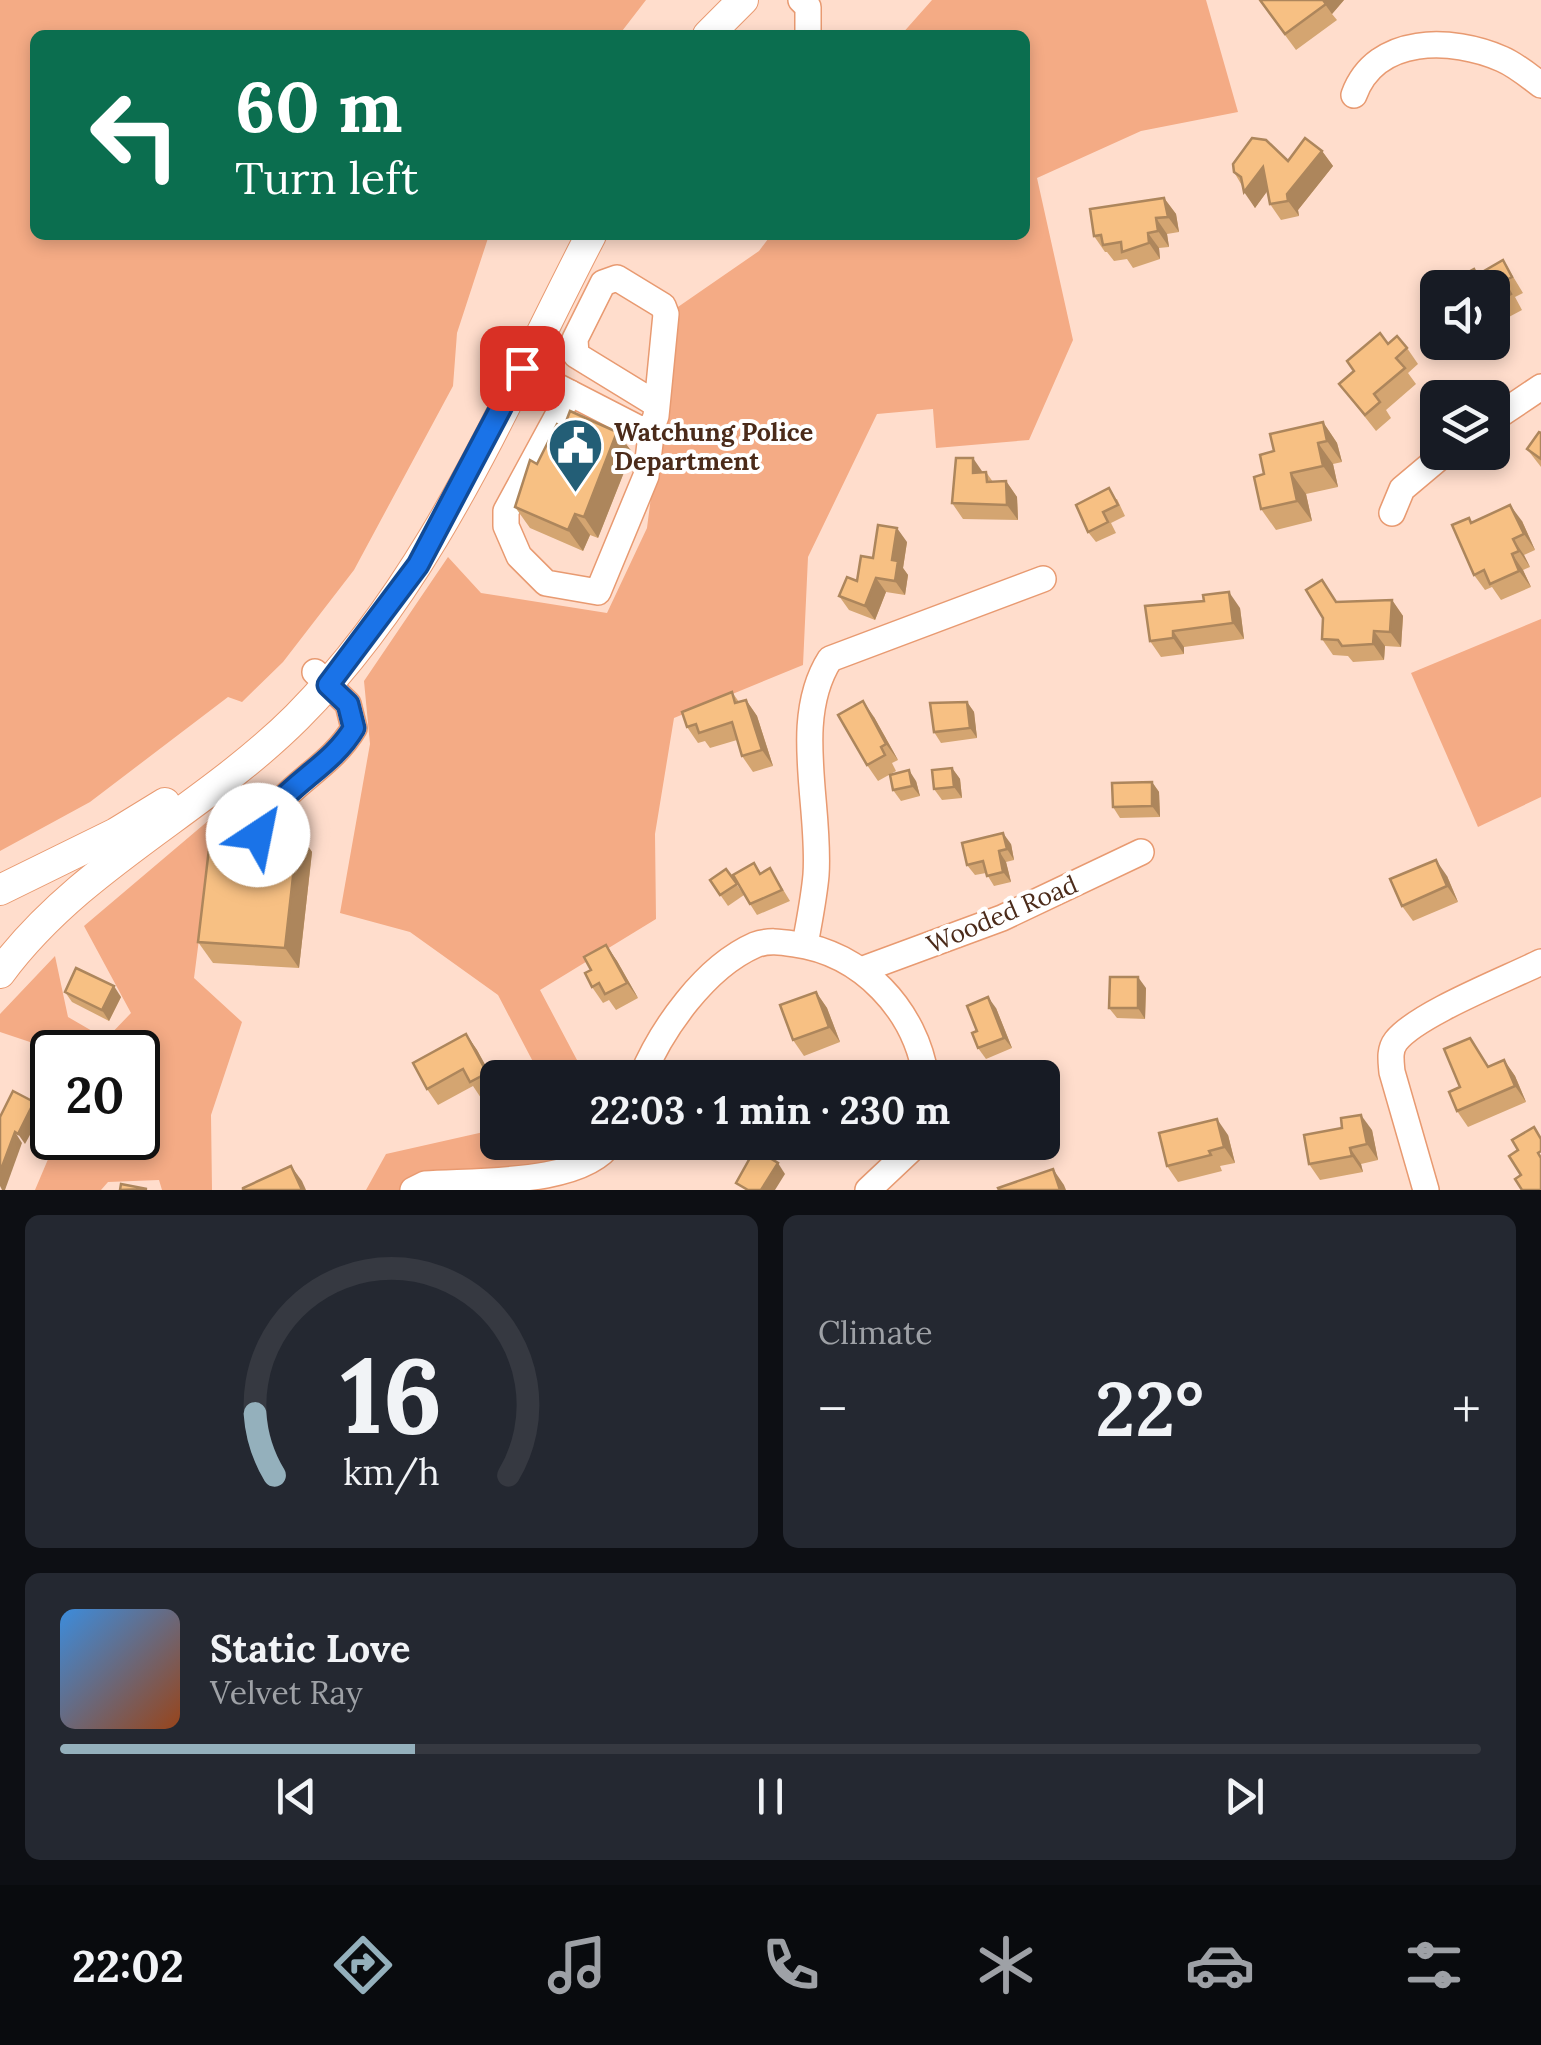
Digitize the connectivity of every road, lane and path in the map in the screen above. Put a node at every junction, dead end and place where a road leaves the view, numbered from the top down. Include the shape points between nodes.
1 (743, 0) edge
2 (765, 0) edge
3 (802, 0) edge
4 (713, 30) edge
5 (738, 30) edge
6 (808, 30) edge
7 (1541, 85) edge
8 (1354, 95) dead end
9 (568, 240) edge
10 (587, 240) edge
11 (514, 364) junction
12 (1541, 387) edge
13 (570, 392) junction
14 (1510, 408) edge
15 (654, 415) junction
16 (1425, 470) edge
17 (1392, 513) dead end
18 (1043, 578) dead end
19 (322, 678) junction
20 (258, 835) edge
21 (1141, 852) dead end
22 (0, 890) edge
23 (0, 904) edge
24 (805, 945) junction
25 (0, 960) edge
26 (1541, 962) edge
27 (861, 970) junction
28 (0, 972) edge
29 (648, 1060) edge
30 (923, 1060) edge
31 (592, 1160) edge
32 (900, 1160) edge
33 (413, 1190) edge
34 (868, 1190) edge
35 (1426, 1190) edge

1 - 4 main road
2 - 5 main road
3 - 6 street
7 - 8 street via 1504,60 1440,44 1382,58
9 - 11 main road
10 - 11 main road
11 - 13 street
11 - 19 main road via 398,564
12 - 14 street
13 - 15 street via 640,429
13 - 15 street via 506,511 509,538 546,583 598,592 646,476
15 - 15 street via 666,314 648,296 610,279 575,339 576,355
16 - 17 street via 1402,489
18 - 24 street via 830,659 815,683 811,711 816,874
19 - 20 street via 348,704 354,728 345,744 268,810
19 - 22 main road via 180,792 116,833
19 - 28 main road via 242,768 93,878 32,932
21 - 27 street, Wooded Road via 1002,918
23 - 25 main road via 14,913 18,926
24 - 27 street
24 - 29 street via 765,942 717,969
26 - 35 street via 1418,1023 1395,1042 1392,1072
27 - 30 street via 889,995
31 - 33 street via 555,1174
32 - 34 street

